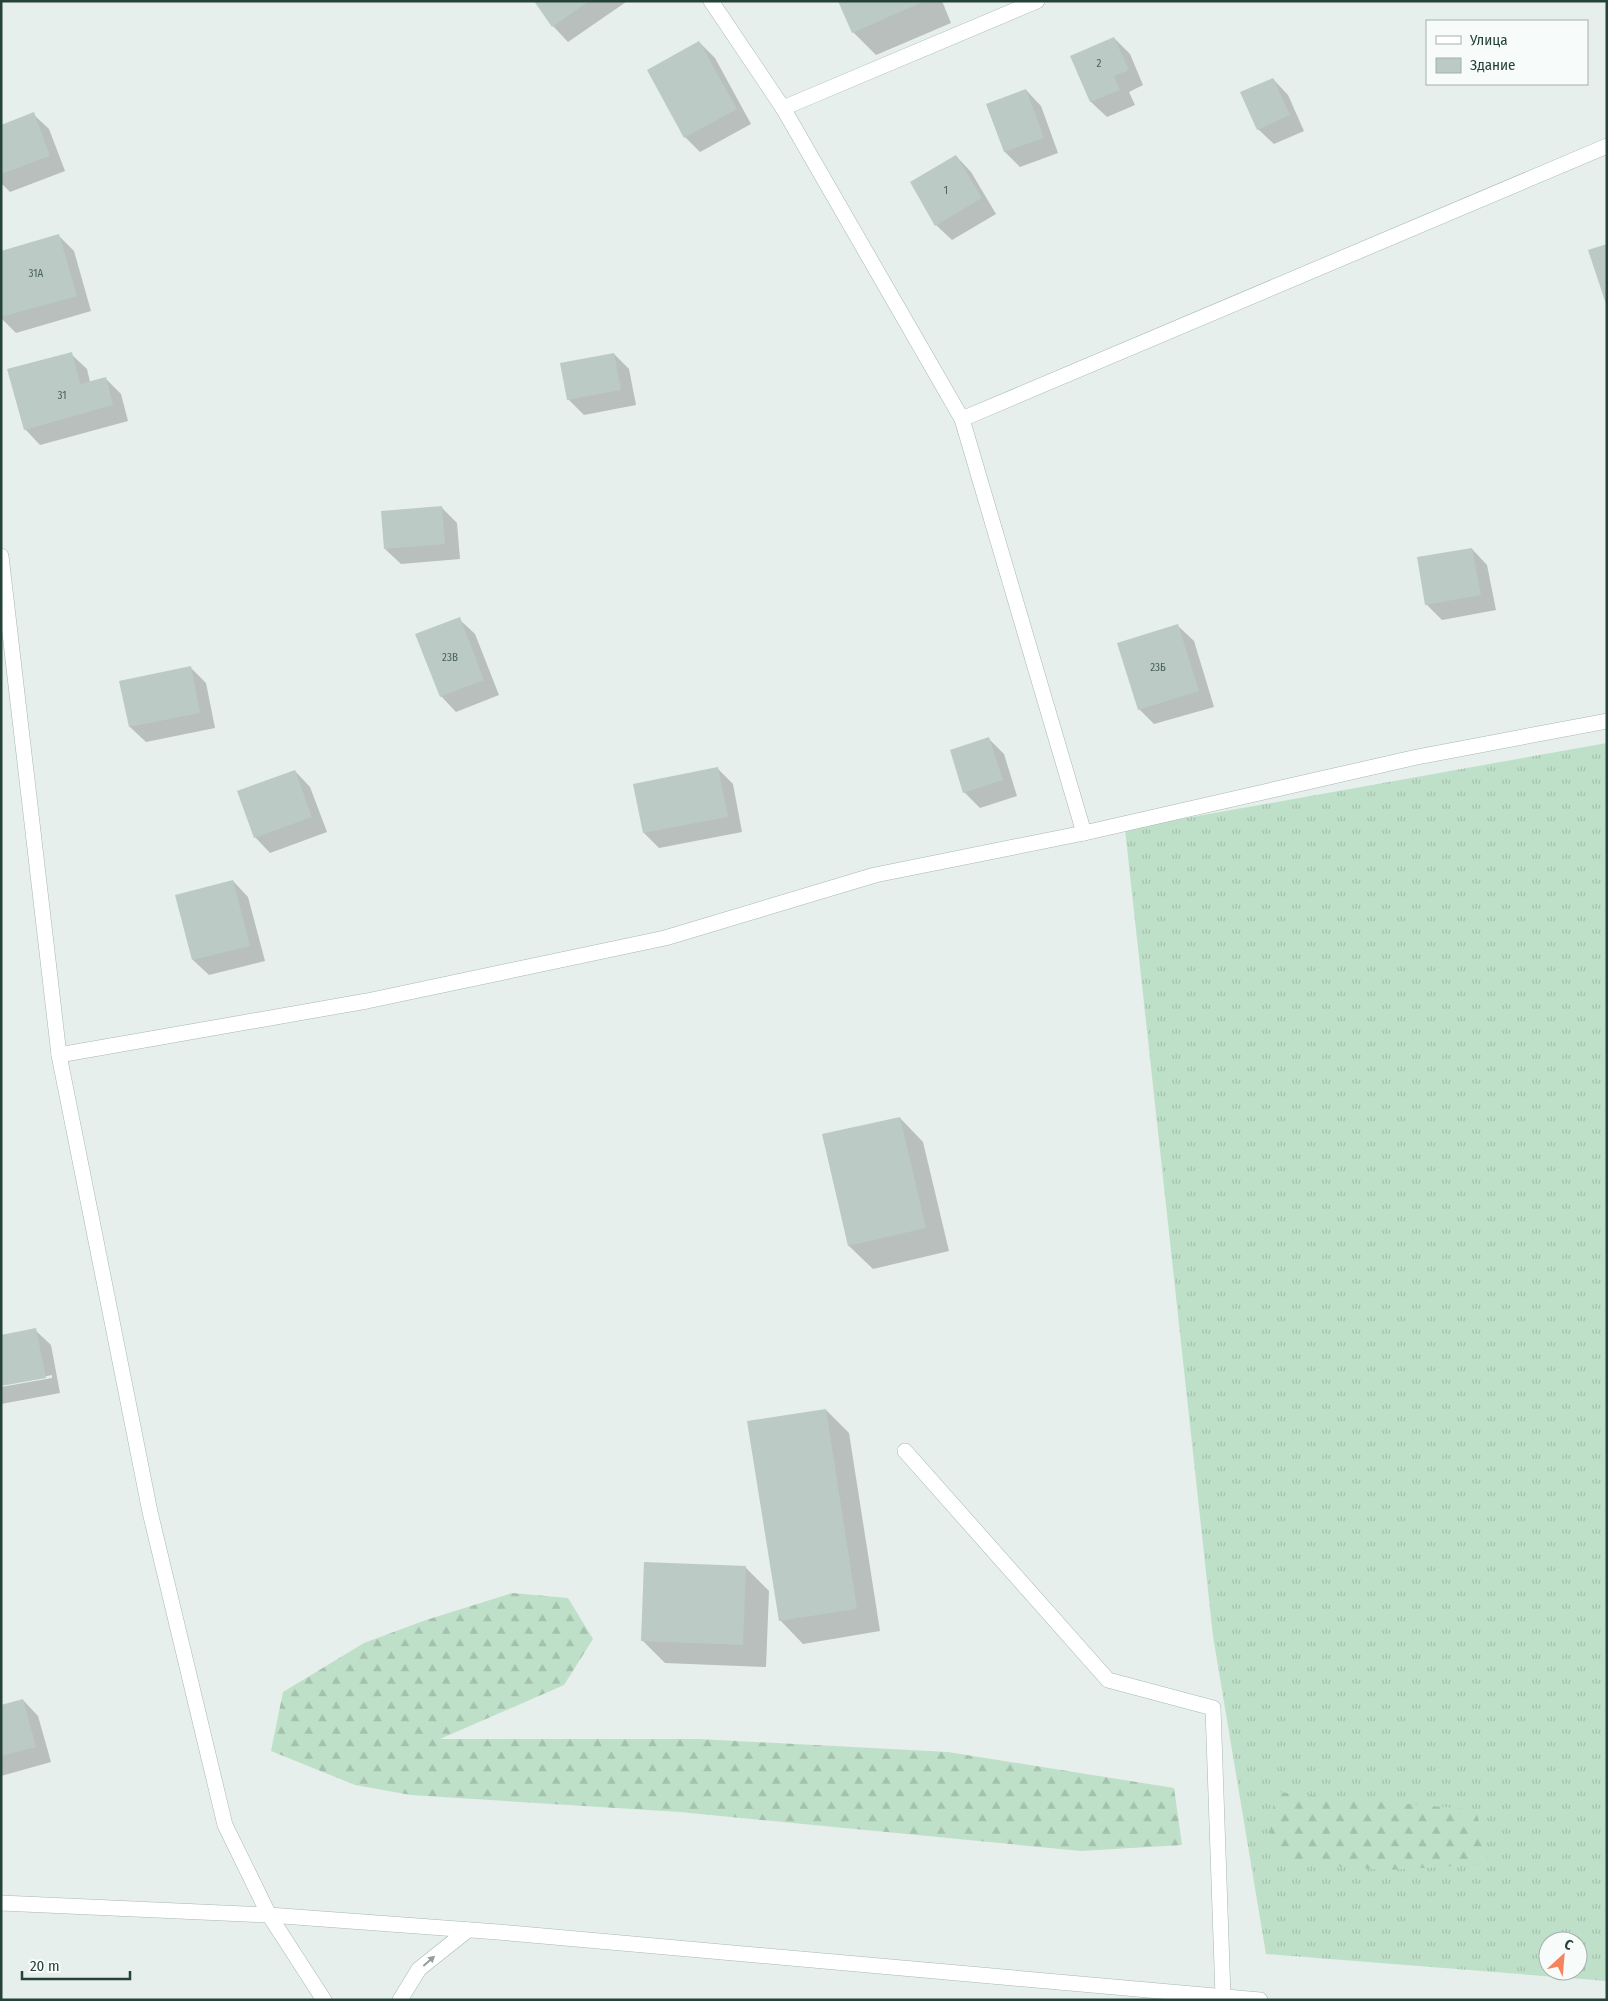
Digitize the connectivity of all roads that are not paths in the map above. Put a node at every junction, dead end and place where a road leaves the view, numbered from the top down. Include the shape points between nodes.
1 (712, 1) edge
2 (1037, 1) edge
3 (783, 108) junction
4 (1607, 146) edge
5 (962, 419) junction
6 (1, 556) edge
7 (1607, 721) edge
8 (1084, 833) junction
9 (59, 1055) junction
10 (906, 1451) dead end
11 (1, 1903) edge
12 (269, 1916) junction
13 (468, 1930) junction
14 (1223, 1996) junction
15 (324, 2000) edge
16 (400, 2000) edge
17 (1260, 2000) edge

1 - 3 street
2 - 3 street
3 - 5 street
4 - 5 street
5 - 8 street
6 - 9 street
7 - 8 street via 1417,757
8 - 9 street via 875,875 665,938 367,1001
9 - 12 street via 150,1512 225,1825
10 - 14 street via 1108,1680 1213,1708
11 - 12 street
12 - 13 street
12 - 15 street
13 - 14 street
16 -> 13 street via 419,1969
14 - 17 street

